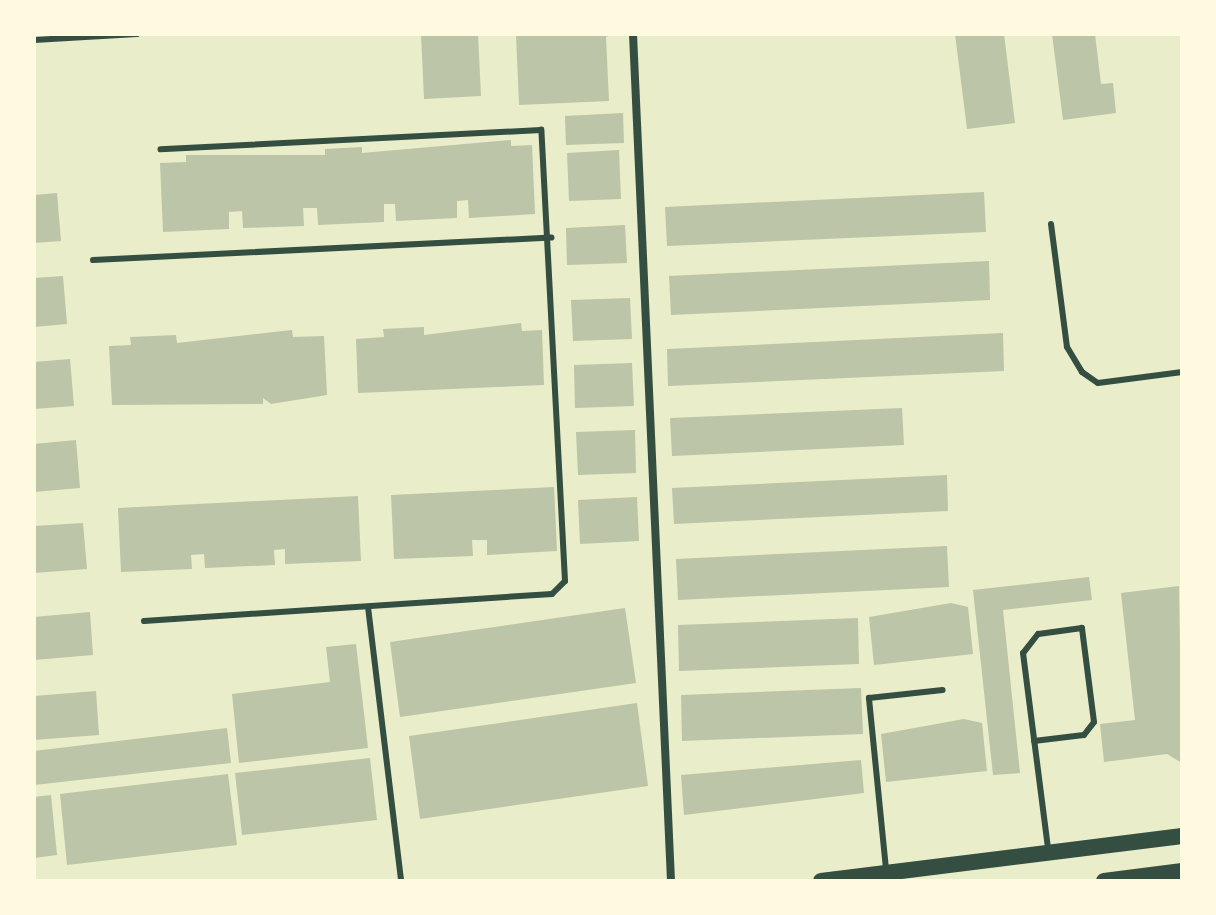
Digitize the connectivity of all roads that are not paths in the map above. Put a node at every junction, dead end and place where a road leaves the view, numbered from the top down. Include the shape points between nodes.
1 (137, 34) edge
2 (633, 34) edge
3 (94, 35) edge
4 (34, 40) edge
5 (160, 149) dead end
6 (1051, 224) dead end
7 (551, 238) junction
8 (93, 260) dead end
9 (1182, 372) edge
10 (368, 607) junction
11 (144, 621) dead end
12 (943, 690) dead end
13 (1034, 741) junction
14 (1182, 836) edge
15 (1048, 853) junction
16 (1182, 871) edge
17 (886, 873) junction
18 (401, 881) edge
19 (671, 881) edge
20 (821, 881) edge
21 (1104, 881) edge

1 - 3 lane
2 - 19 street
3 - 4 lane
5 - 7 lane via 541,130
6 - 9 lane via 1067,347 1082,372 1098,383
7 - 8 lane
7 - 10 lane via 565,581 552,594
10 - 11 lane
10 - 18 lane
12 - 17 lane via 869,698
13 - 13 lane via 1023,653 1038,634 1082,628 1094,722 1084,735
13 - 15 lane
14 - 15 main road
15 - 17 main road
16 - 21 main road
17 - 20 main road

